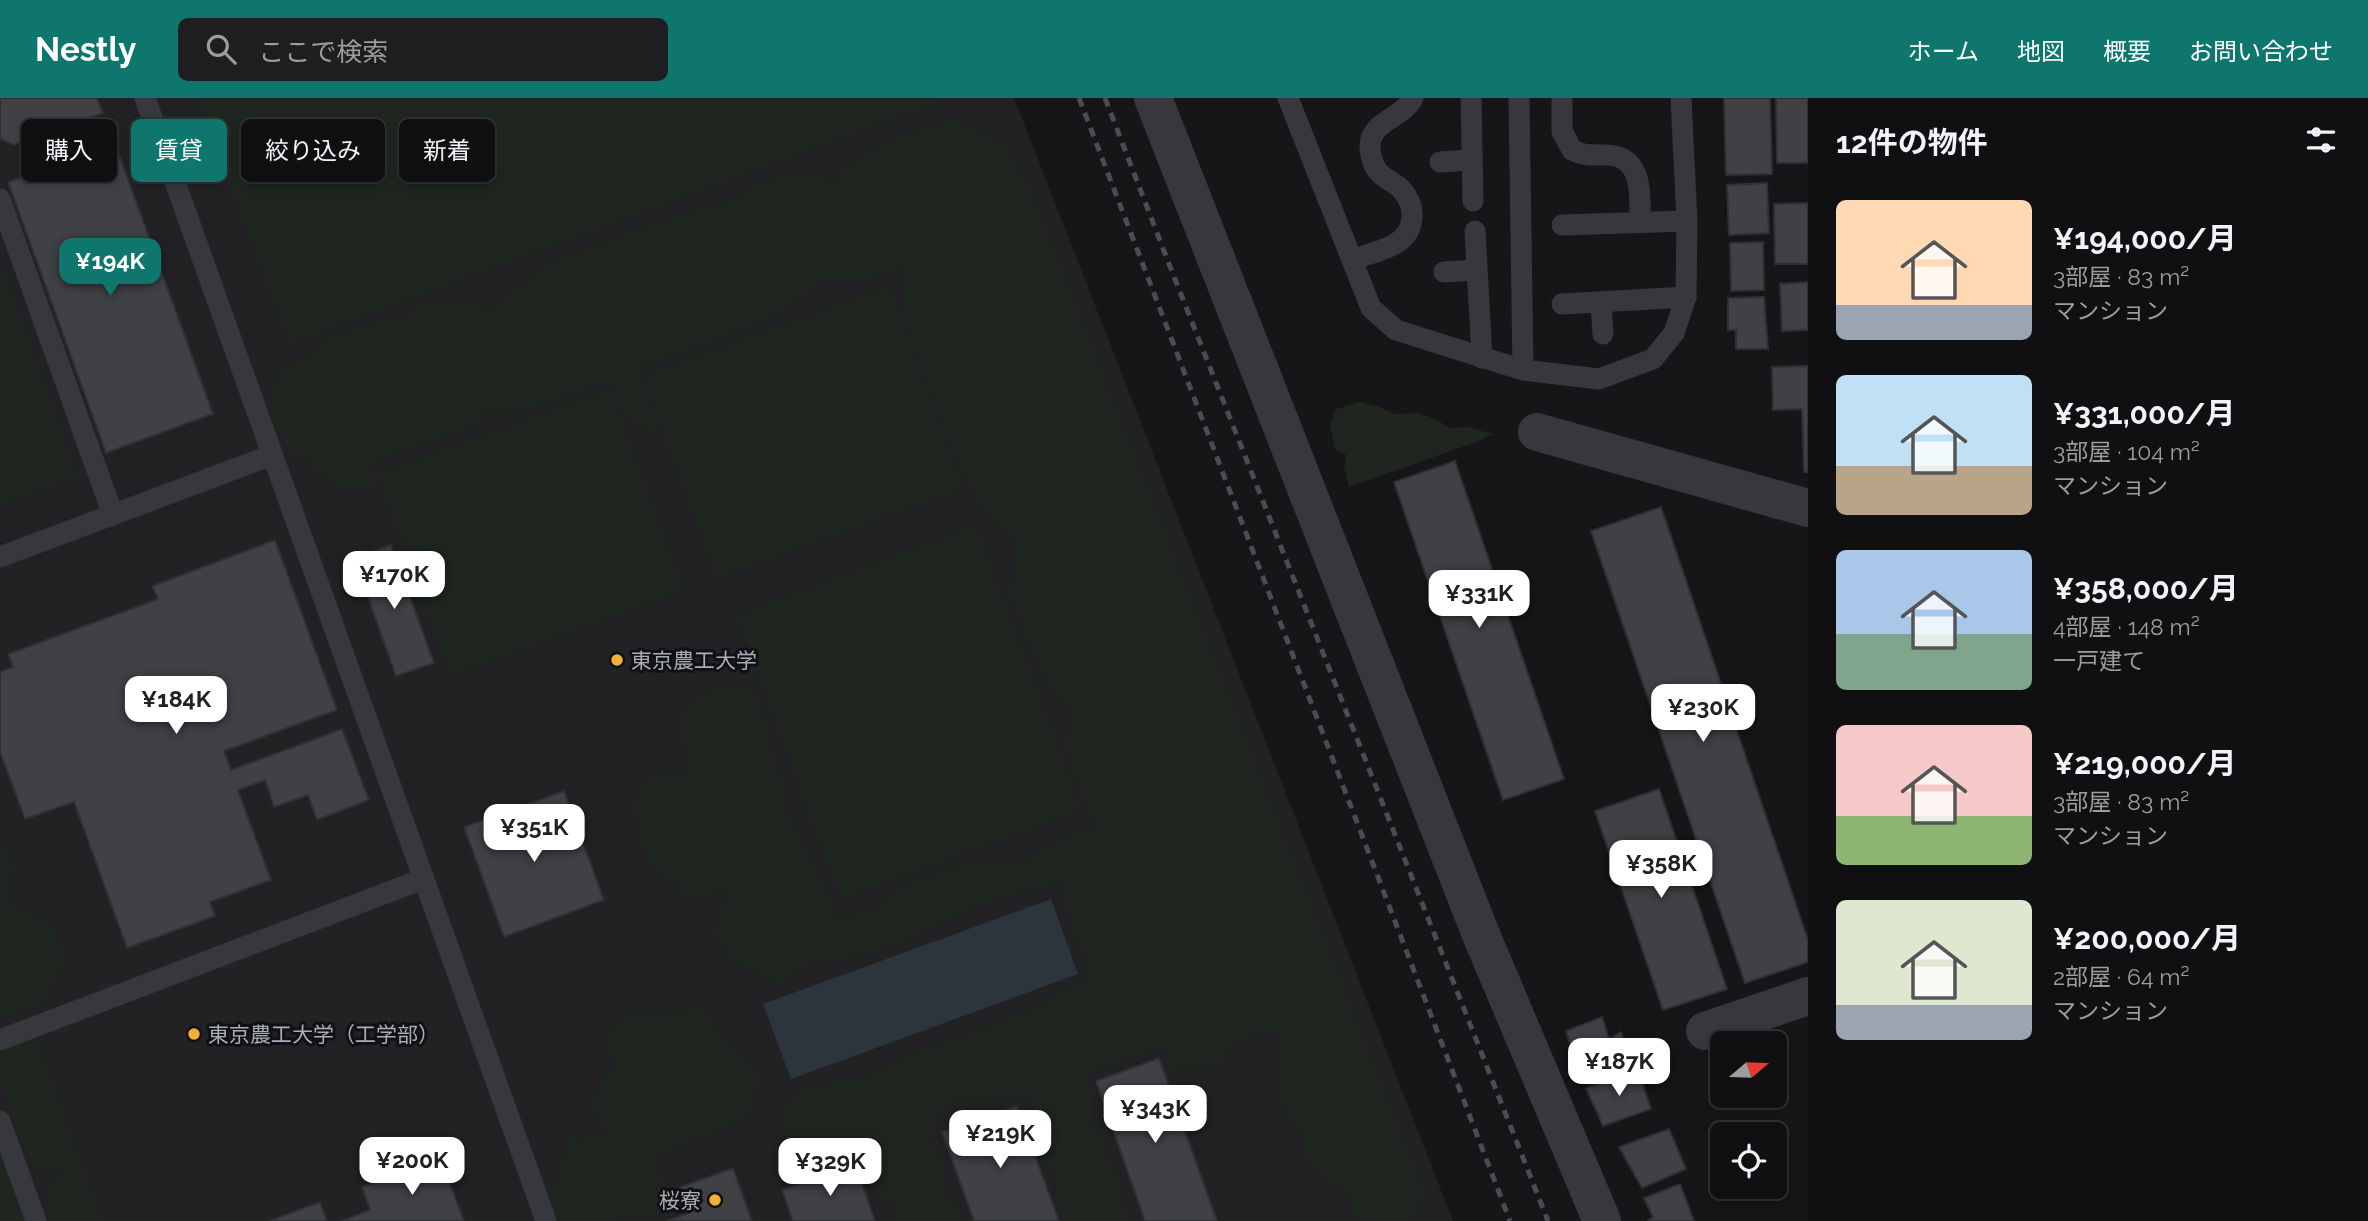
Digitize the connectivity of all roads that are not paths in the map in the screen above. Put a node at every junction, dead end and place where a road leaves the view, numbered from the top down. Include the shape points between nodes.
1 (145, 98) edge
2 (1153, 98) edge
3 (1288, 98) edge
4 (1413, 98) edge
5 (1471, 98) edge
6 (1519, 98) edge
7 (1562, 98) edge
8 (1681, 98) edge
9 (1472, 160) junction
10 (1440, 162) dead end
11 (0, 199) edge
12 (1473, 201) dead end
13 (1640, 222) junction
14 (1687, 222) junction
15 (1562, 225) dead end
16 (1475, 231) dead end
17 (1352, 260) junction
18 (1476, 271) junction
19 (1444, 272) dead end
20 (1686, 297) junction
21 (1601, 302) junction
22 (1562, 304) dead end
23 (1603, 334) dead end
24 (1482, 358) junction
25 (1523, 370) junction
26 (1537, 432) dead end
27 (272, 455) junction
28 (1808, 508) edge
29 (113, 515) junction
30 (0, 557) edge
31 (423, 879) junction
32 (1808, 996) edge
33 (1705, 1031) dead end
34 (0, 1040) edge
35 (0, 1121) edge
36 (36, 1221) edge
37 (545, 1221) edge
38 (1602, 1221) edge

1 - 27 lane
2 - 38 street via 1482,937
3 - 17 lane
4 - 17 lane via 1404,111 1376,130 1370,149 1375,168 1401,190 1412,209 1408,233 1392,246
5 - 9 lane
6 - 25 lane
7 - 13 lane via 1562,131 1572,150 1620,158 1636,173
8 - 14 lane
9 - 10 lane
9 - 12 lane
11 - 29 lane
13 - 14 lane
13 - 15 lane
14 - 20 lane
16 - 18 lane
17 - 24 lane via 1371,309 1396,330
18 - 19 lane
18 - 24 lane
20 - 21 lane
20 - 25 lane via 1674,333 1653,359 1599,379
21 - 22 lane
21 - 23 lane
24 - 25 lane
26 - 28 street
27 - 29 lane
27 - 31 lane
29 - 30 lane
31 - 34 lane
31 - 37 lane
32 - 33 street
35 - 36 lane

